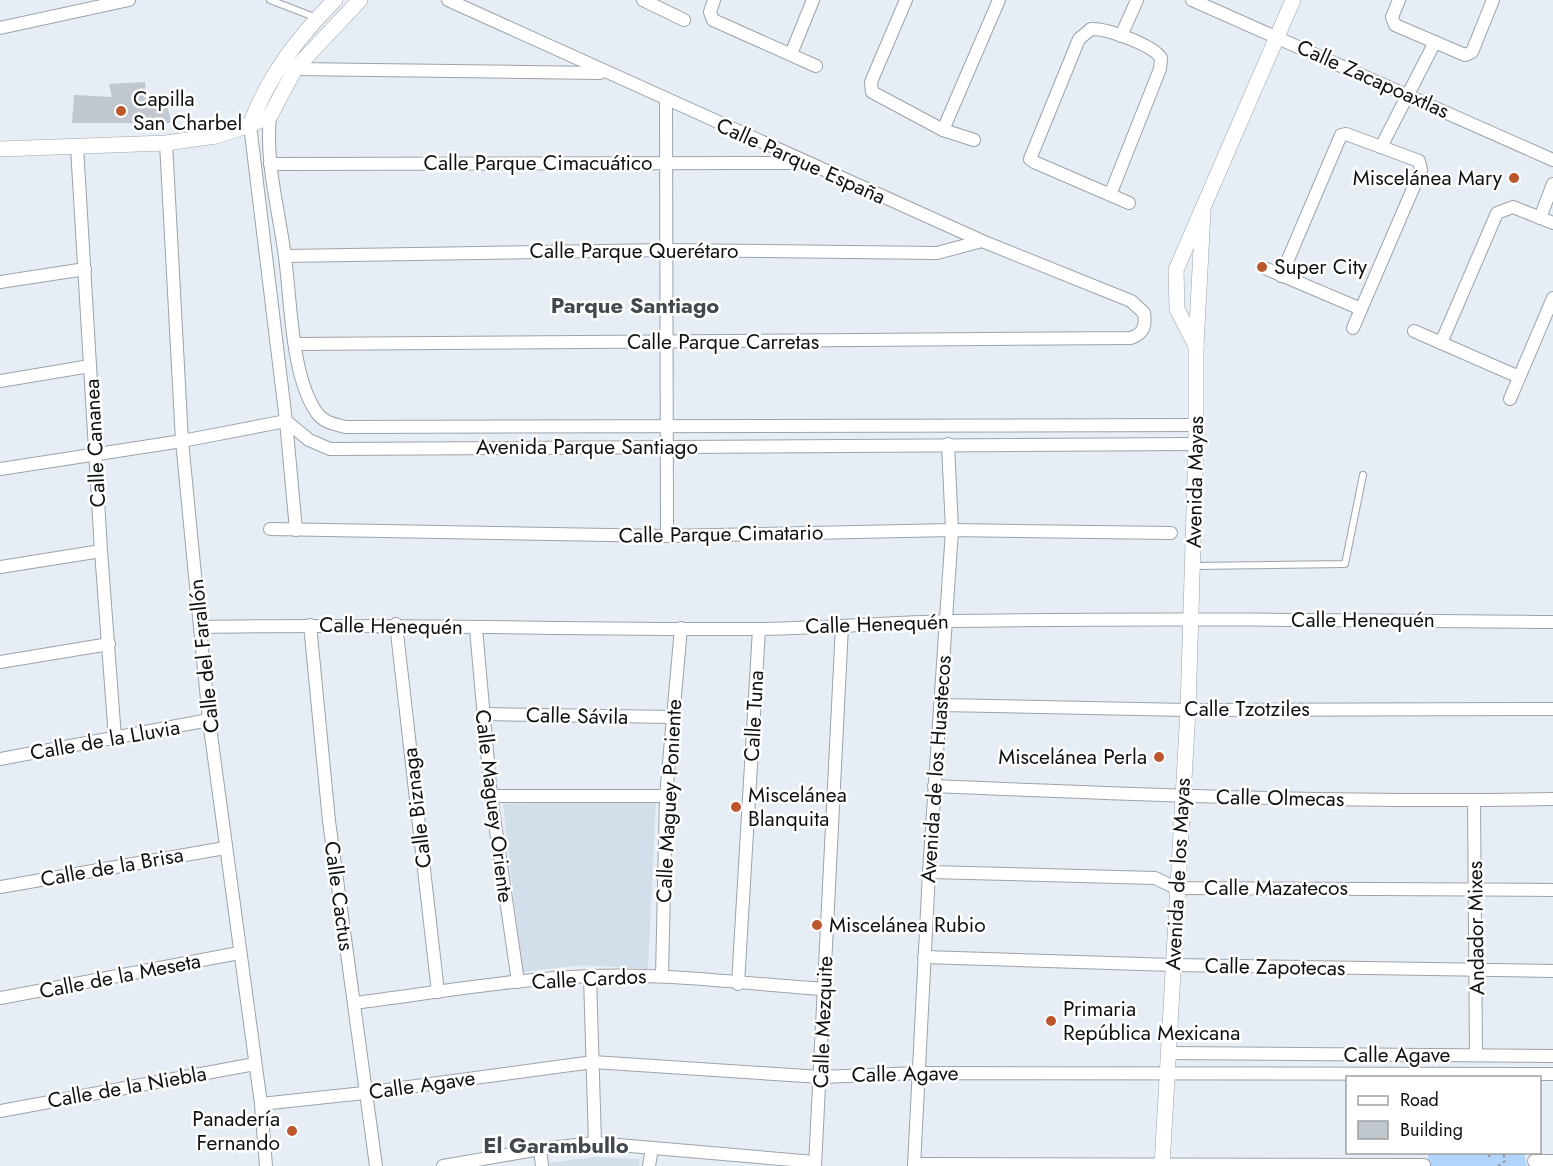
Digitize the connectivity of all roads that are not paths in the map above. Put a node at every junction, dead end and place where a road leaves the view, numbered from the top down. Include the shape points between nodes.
1 (129, 0) edge
2 (270, 0) edge
3 (335, 0) edge
4 (360, 0) edge
5 (448, 0) edge
6 (643, 0) edge
7 (714, 0) edge
8 (813, 0) edge
9 (906, 0) edge
10 (999, 0) edge
11 (1137, 0) edge
12 (1192, 0) edge
13 (1293, 0) edge
14 (1399, 0) edge
15 (1492, 0) edge
16 (663, 4) edge
17 (317, 18) junction
18 (684, 20) dead end
19 (0, 28) edge
20 (1121, 36) junction
21 (1277, 36) junction
22 (1434, 42) junction
23 (791, 54) junction
24 (816, 66) dead end
25 (295, 69) junction
26 (606, 73) junction
27 (1408, 95) junction
28 (666, 99) junction
29 (270, 116) junction
30 (250, 124) junction
31 (943, 130) junction
32 (974, 140) dead end
33 (166, 143) junction
34 (0, 146) edge
35 (77, 147) junction
36 (1381, 147) junction
37 (1553, 160) edge
38 (665, 162) junction
39 (805, 163) junction
40 (270, 164) junction
41 (1553, 184) edge
42 (1110, 195) junction
43 (1129, 203) dead end
44 (1203, 212) junction
45 (1540, 218) junction
46 (1553, 223) edge
47 (982, 241) junction
48 (665, 250) junction
49 (285, 256) junction
50 (85, 269) junction
51 (1267, 269) dead end
52 (1281, 276) junction
53 (0, 282) edge
54 (1553, 298) edge
55 (1361, 309) junction
56 (1146, 325) joint
57 (1353, 328) dead end
58 (1414, 331) dead end
59 (665, 342) junction
60 (1441, 343) junction
61 (295, 344) junction
62 (1196, 346) junction
63 (90, 366) junction
64 (1519, 377) junction
65 (0, 381) edge
66 (1510, 399) dead end
67 (286, 421) junction
68 (1196, 425) junction
69 (666, 427) junction
70 (182, 441) junction
71 (948, 444) junction
72 (1196, 444) junction
73 (666, 447) junction
74 (95, 454) junction
75 (0, 469) edge
76 (1363, 475) dead end
77 (270, 529) dead end
78 (296, 530) junction
79 (952, 530) junction
80 (1171, 533) dead end
81 (668, 536) junction
82 (101, 550) junction
83 (1193, 566) junction
84 (0, 567) edge
85 (1191, 619) junction
86 (945, 621) junction
87 (1553, 622) edge
88 (310, 624) junction
89 (396, 624) junction
90 (842, 626) junction
91 (201, 627) junction
92 (681, 628) junction
93 (476, 629) junction
94 (759, 629) junction
95 (109, 644) junction
96 (0, 662) edge
97 (941, 705) junction
98 (1553, 709) edge
99 (1188, 710) junction
100 (482, 714) junction
101 (673, 717) junction
102 (209, 720) junction
103 (115, 738) junction
104 (0, 759) edge
105 (934, 786) junction
106 (490, 796) junction
107 (666, 796) junction
108 (1182, 796) junction
109 (1553, 799) edge
110 (1474, 801) junction
111 (225, 848) junction
112 (929, 872) junction
113 (0, 887) edge
114 (1176, 888) junction
115 (1475, 890) junction
116 (1553, 890) edge
117 (239, 953) junction
118 (924, 957) junction
119 (1172, 965) junction
120 (1477, 971) junction
121 (1553, 971) edge
122 (590, 976) junction
123 (662, 976) junction
124 (518, 982) junction
125 (738, 984) junction
126 (824, 988) junction
127 (438, 992) junction
128 (0, 998) edge
129 (355, 1003) junction
130 (1169, 1053) junction
131 (1476, 1055) junction
132 (1553, 1056) edge
133 (593, 1062) junction
134 (255, 1064) junction
135 (917, 1073) junction
136 (1167, 1074) junction
137 (1553, 1074) edge
138 (1425, 1076) edge
139 (1519, 1076) edge
140 (821, 1077) junction
141 (364, 1093) junction
142 (261, 1104) junction
143 (0, 1111) edge
144 (596, 1143) junction
145 (652, 1148) junction
146 (540, 1149) junction
147 (734, 1153) junction
148 (1534, 1160) edge
149 (1424, 1161) edge
150 (1553, 1161) edge
151 (815, 1164) edge
152 (462, 1165) edge
153 (914, 1165) edge
154 (1162, 1165) edge
155 (266, 1166) edge
156 (376, 1166) edge
157 (443, 1166) edge
158 (542, 1166) edge
159 (649, 1166) edge
160 (733, 1166) edge

1 - 19 street
2 - 17 lane
3 - 17 street
4 - 25 street
5 - 26 street, Calle Parque España
6 - 16 street
7 - 23 street via 712,20
8 - 23 street
9 - 31 street via 871,89
10 - 31 street
11 - 20 street
12 - 21 street, Calle Zacapoaxtlas
13 - 21 street, Avenida Mayas
14 - 22 street via 1393,23
15 - 22 street via 1469,55
16 - 18 street
17 - 30 street via 261,94
20 - 42 street via 1155,52 1161,64
20 - 42 street via 1095,29 1082,34 1030,159
21 - 27 street, Calle Zacapoaxtlas
21 - 44 street, Avenida Mayas
22 - 27 street
23 - 24 street
25 - 26 street
25 - 29 street
26 - 28 street, Calle Parque España
27 - 36 street
27 - 37 street, Calle Zacapoaxtlas
28 - 38 street
28 - 39 street, Calle Parque España
29 - 30 street
29 - 40 street, Avenida Parque Santiago
30 - 33 street via 216,136
30 - 67 street
31 - 32 street
33 - 35 street
33 - 70 street, Calle del Farallón
34 - 35 street
35 - 50 street, Calle Cananea
36 - 52 street via 1346,134 1337,139
36 - 55 street via 1419,161 1421,170
38 - 39 street, Calle Parque Cimacuático
38 - 40 street, Calle Parque Cimacuático
38 - 48 street
39 - 47 street, Calle Parque España
40 - 49 street, Avenida Parque Santiago
41 - 45 street
42 - 43 street
44 - 62 street, Avenida Mayas
44 - 62 street, Avenida Mayas via 1179,261 1175,280 1177,309
45 - 46 street
45 - 60 street via 1513,207 1495,214
47 - 48 street, Calle Parque Querétaro via 937,253
47 - 56 street, Calle Parque España via 1131,302 1144,313
48 - 49 street, Calle Parque Querétaro
48 - 59 street
49 - 61 street, Avenida Parque Santiago
50 - 53 street
50 - 63 street, Calle Cananea
51 - 52 street
52 - 55 street
54 - 64 street
55 - 57 street
56 - 59 street, Calle Parque Carretas via 1131,338
58 - 60 street
59 - 61 street, Calle Parque Carretas
59 - 69 street
60 - 64 street
61 - 69 street, Avenida Parque Santiago via 305,392 318,415 345,427
62 - 68 street, Avenida Mayas
63 - 65 street
63 - 74 street, Calle Cananea
64 - 66 street
67 - 70 street
67 - 73 street, Avenida Parque Santiago via 309,440 330,449
67 - 78 street
68 - 69 street, Avenida Parque Santiago
68 - 72 street, Avenida Mayas
69 - 73 street
70 - 74 street
70 - 91 street, Calle del Farallón
71 - 72 street, Avenida Parque Santiago
71 - 73 street, Avenida Parque Santiago
71 - 79 street, Avenida de los Huastecos
72 - 83 street, Avenida Mayas
73 - 81 street
74 - 75 street
74 - 82 street, Calle Cananea
76 - 83 lane via 1345,564
77 - 78 street, Calle Parque Cimatario
78 - 81 street, Calle Parque Cimatario
79 - 80 street, Calle Parque Cimatario
79 - 81 street, Calle Parque Cimatario
79 - 86 street, Avenida de los Huastecos
82 - 84 street
82 - 95 street, Calle Cananea
83 - 85 street, Avenida Mayas
85 - 86 street, Calle Henequén
85 - 87 street, Calle Henequén
85 - 99 street, Avenida de los Mayas
86 - 90 street, Calle Henequén
86 - 97 street, Avenida de los Huastecos
88 - 89 street, Calle Henequén
88 - 91 street, Calle Henequén
88 - 129 street, Calle Cactus via 329,821
89 - 93 street, Calle Henequén
89 - 127 street, Calle Biznaga
90 - 94 street, Calle Henequén
90 - 126 street, Calle Mezquite
91 - 102 street, Calle del Farallón
92 - 93 street, Calle Henequén
92 - 94 street, Calle Henequén
92 - 101 street, Calle Maguey Poniente
93 - 100 street, Calle Maguey Oriente
94 - 125 street, Calle Tuna
95 - 96 street
95 - 103 street, Calle Cananea
97 - 99 street, Calle Tzotziles
97 - 105 street, Avenida de los Huastecos
98 - 99 street, Calle Tzotziles
99 - 108 street, Avenida de los Mayas
100 - 101 street, Calle Sávila
100 - 106 street, Calle Maguey Oriente
101 - 107 street, Calle Maguey Poniente
102 - 103 street, Calle de la Lluvia
102 - 111 street, Calle del Farallón
103 - 104 street, Calle de la Lluvia
105 - 108 street, Calle Olmecas
105 - 112 street, Avenida de los Huastecos
106 - 107 street
106 - 124 street, Calle Maguey Oriente
107 - 123 street, Calle Maguey Poniente
108 - 110 street, Calle Olmecas
108 - 114 street, Avenida de los Mayas
109 - 110 street, Calle Olmecas
110 - 115 street, Andador Mixes
111 - 113 street, Calle de la Brisa
111 - 117 street, Calle del Farallón
112 - 114 street, Calle Mazatecos via 1155,878
112 - 118 street, Avenida de los Huastecos
114 - 115 street, Calle Mazatecos
114 - 119 street, Avenida de los Mayas
115 - 116 street, Calle Mazatecos
115 - 120 street, Andador Mixes
117 - 128 street, Calle de la Meseta
117 - 134 street, Calle del Farallón
118 - 119 street, Calle Zapotecas
118 - 135 street, Avenida de los Huastecos
119 - 120 street, Calle Zapotecas
119 - 130 street, Avenida de los Mayas
120 - 121 street, Calle Zapotecas
120 - 131 street, Andador Mixes
122 - 123 street, Calle Cardos
122 - 124 street, Calle Cardos
122 - 133 street
123 - 125 street, Calle Cardos
124 - 127 street, Calle Cardos
125 - 126 street, Calle Cardos
126 - 140 street, Calle Mezquite
127 - 129 street, Calle Cardos
129 - 141 street, Calle Cactus
130 - 131 street, Calle Agave
130 - 136 street, Avenida de los Mayas
131 - 132 street, Calle Agave
133 - 140 street, Calle Agave
133 - 141 street, Calle Agave
133 - 144 street
134 - 142 street, Calle del Farallón
134 - 143 street, Calle de la Niebla
135 - 136 street, Calle Agave
135 - 140 street, Calle Agave
135 - 153 street, Avenida de los Huastecos
136 - 138 street, Calle Agave
136 - 154 street, Avenida de los Mayas
137 - 139 street, Calle Agave
138 - 139 street, Calle Agave
140 - 151 street, Calle Mezquite
141 - 142 street, Calle Agave
141 - 156 street, Calle Cactus
142 - 155 street, Calle del Farallón
144 - 145 street
144 - 146 street
145 - 147 street
145 - 159 street
146 - 152 street
146 - 158 street
147 - 151 street
147 - 160 street
148 - 150 street
149 - 154 street
152 - 157 street
153 - 154 street

